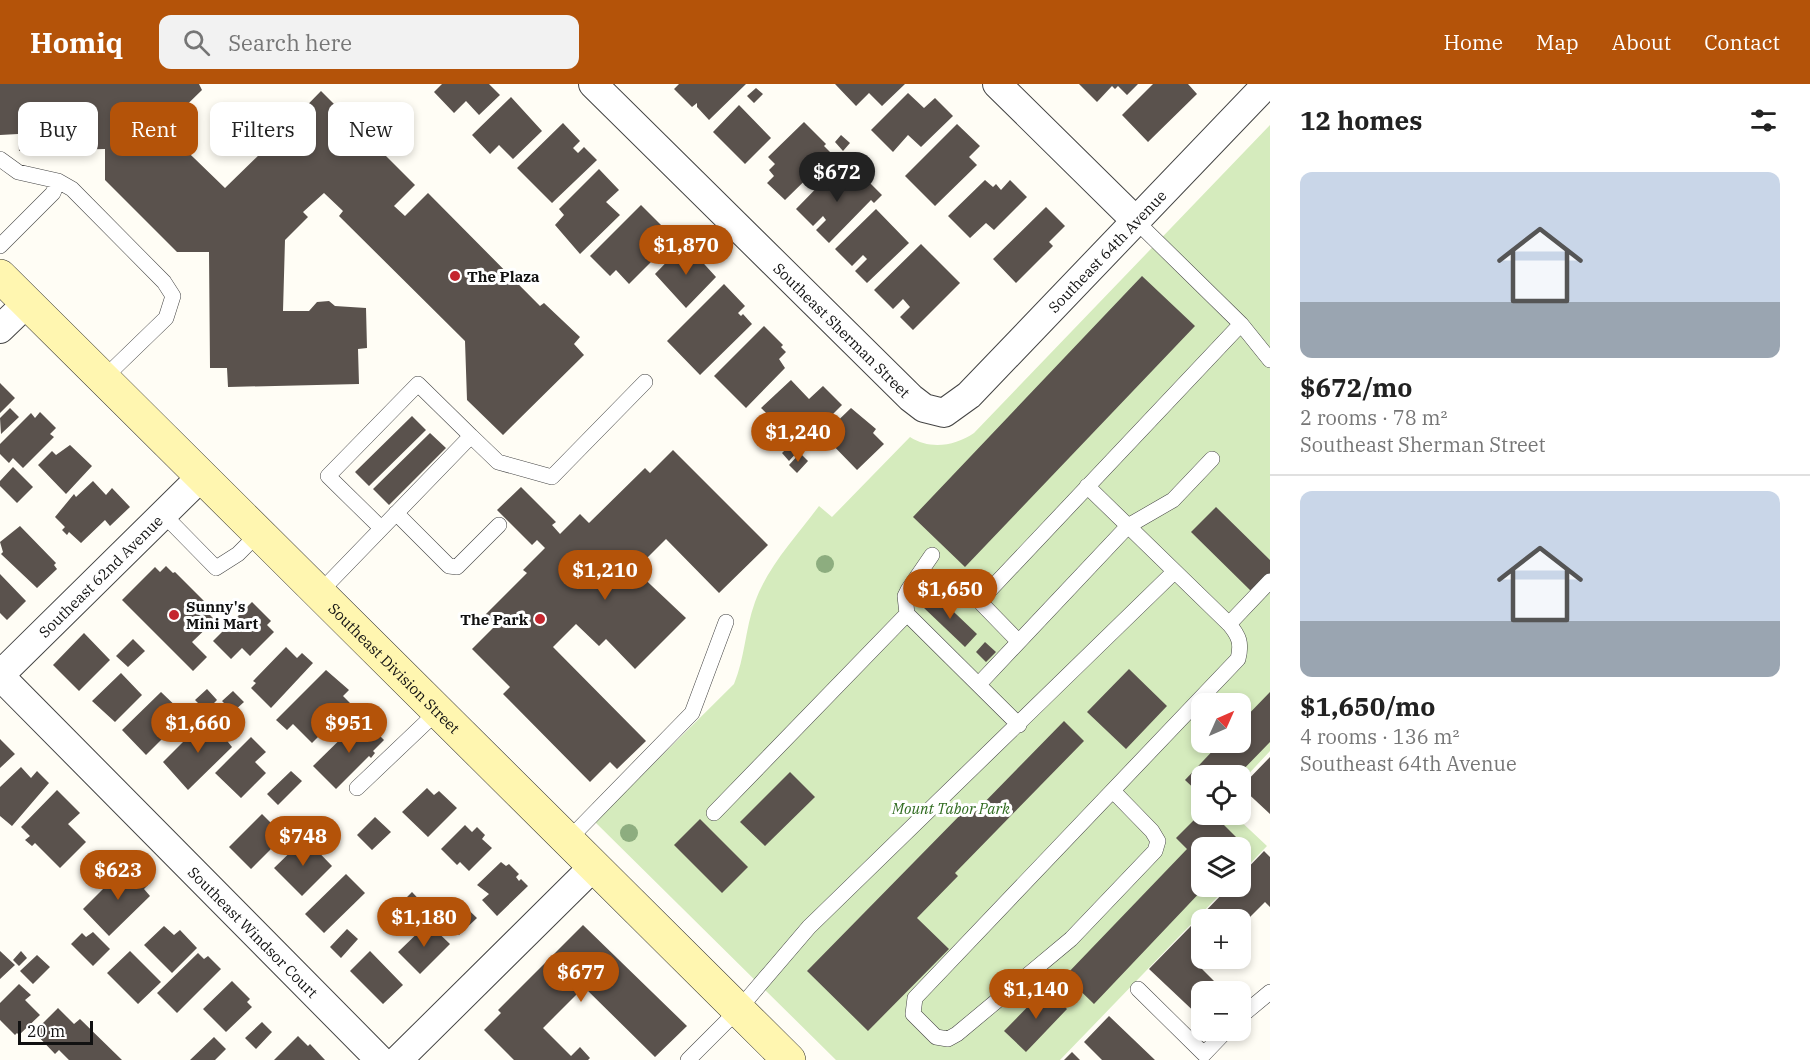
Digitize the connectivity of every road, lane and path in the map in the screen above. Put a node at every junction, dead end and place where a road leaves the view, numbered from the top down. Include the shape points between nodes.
1 (592, 84) edge
2 (997, 84) edge
3 (1267, 84) edge
4 (0, 159) edge
5 (58, 181) junction
6 (1136, 221) junction
7 (0, 246) edge
8 (0, 276) edge
9 (27, 303) junction
10 (1241, 324) junction
11 (0, 329) edge
12 (1270, 360) edge
13 (104, 378) junction
14 (645, 382) dead end
15 (944, 413) joint
16 (471, 436) junction
17 (1212, 459) dead end
18 (202, 476) junction
19 (1087, 486) junction
20 (396, 513) junction
21 (163, 514) junction
22 (499, 525) dead end
23 (1128, 525) junction
24 (381, 528) junction
25 (259, 533) junction
26 (932, 555) dead end
27 (1174, 572) junction
28 (1270, 580) edge
29 (320, 593) junction
30 (907, 614) junction
31 (726, 622) dead end
32 (1230, 624) junction
33 (1018, 641) junction
34 (0, 676) edge
35 (979, 684) junction
36 (438, 711) junction
37 (1019, 725) junction
38 (357, 788) dead end
39 (1114, 792) junction
40 (714, 813) dead end
41 (568, 840) junction
42 (594, 866) junction
43 (1138, 989) dead end
44 (1270, 992) edge
45 (1251, 1008) edge
46 (738, 1010) junction
47 (1216, 1041) edge
48 (380, 1060) edge
49 (398, 1060) edge
50 (688, 1060) edge
51 (789, 1060) edge

1 - 15 street, Southeast Sherman Street via 910,398 924,408
2 - 6 street
3 - 6 street, Southeast 64th Avenue
4 - 5 lane via 18,172
5 - 7 lane via 53,193
5 - 13 lane via 82,197 173,296 166,318
6 - 10 lane
6 - 15 street, Southeast 64th Avenue via 969,395
8 - 9 main road, Southeast Division Street
9 - 11 street
9 - 13 main road, Southeast Division Street
10 - 12 lane
10 - 19 lane
13 - 18 main road, Southeast Division Street
14 - 16 lane via 552,477 498,462
16 - 20 lane
16 - 24 lane via 418,384 328,476
17 - 23 lane via 1173,500
18 - 21 street, Southeast 62nd Avenue
18 - 25 main road, Southeast Division Street
19 - 23 lane
19 - 33 lane via 987,593 982,604
20 - 22 lane via 449,566 457,567
20 - 24 lane
21 - 25 lane via 216,568 238,554
21 - 34 street, Southeast 62nd Avenue
23 - 27 lane
23 - 33 lane
24 - 29 lane
25 - 29 main road, Southeast Division Street
26 - 30 lane via 908,590
27 - 32 lane
27 - 37 lane
28 - 32 lane
29 - 36 main road, Southeast Division Street
30 - 35 lane
30 - 40 lane
31 - 41 lane via 692,713
32 - 39 lane via 1238,633 1238,658
33 - 35 lane
34 - 48 street, Southeast Windsor Court
35 - 37 lane
36 - 38 lane
36 - 41 main road, Southeast Division Street
37 - 46 lane via 809,927
39 - 39 lane via 1152,831 1158,841 1155,851 1071,939 957,1034 948,1040 936,1037 913,1014 915,998
41 - 42 main road, Southeast Division Street
42 - 46 main road, Southeast Division Street
42 - 49 street
43 - 47 lane via 1204,1054
44 - 45 lane
46 - 50 lane
46 - 51 main road, Southeast Division Street

